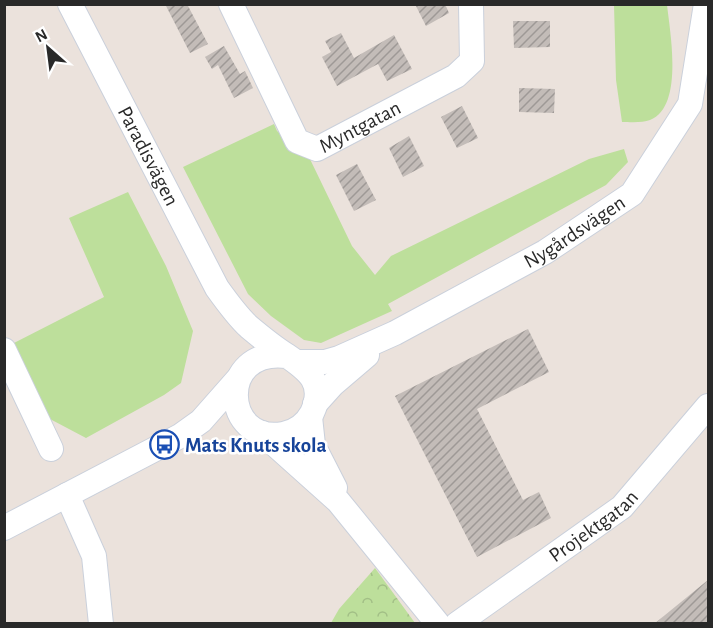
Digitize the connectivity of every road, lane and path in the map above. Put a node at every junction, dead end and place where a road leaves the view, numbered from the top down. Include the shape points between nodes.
1 (70, 4) edge
2 (231, 4) edge
3 (471, 4) edge
4 (706, 4) edge
5 (229, 306) junction
6 (395, 333) junction
7 (4, 350) edge
8 (293, 359) junction
9 (240, 376) junction
10 (708, 406) edge
11 (313, 410) junction
12 (256, 430) junction
13 (180, 436) junction
14 (51, 449) dead end
15 (67, 495) junction
16 (361, 527) junction
17 (4, 528) edge
18 (101, 624) edge
19 (438, 624) edge
20 (457, 624) edge

1 - 5 street, Paradisvägen
2 - 3 street, Myntgatan via 297,141 317,149 456,76 472,61
4 - 6 street, Nygårdsvägen via 690,104 632,194 545,252
5 - 8 street, Paradisvägen via 247,326
5 - 9 street, Paradisvägen via 243,340
6 - 8 street, Nygårdsvägen via 325,362
6 - 11 street, Nygårdsvägen via 351,367
7 - 14 street
8 - 9 street via 261,357
8 - 11 street via 314,380
9 - 12 street via 236,405
9 - 13 street via 201,421
10 - 20 street, Projektgatan via 622,507
11 - 12 street via 301,427 289,433 276,436
11 - 16 street via 313,445
12 - 13 street via 219,426
12 - 16 street via 320,482
13 - 15 street
15 - 17 street
15 - 18 street via 94,556
16 - 19 street

